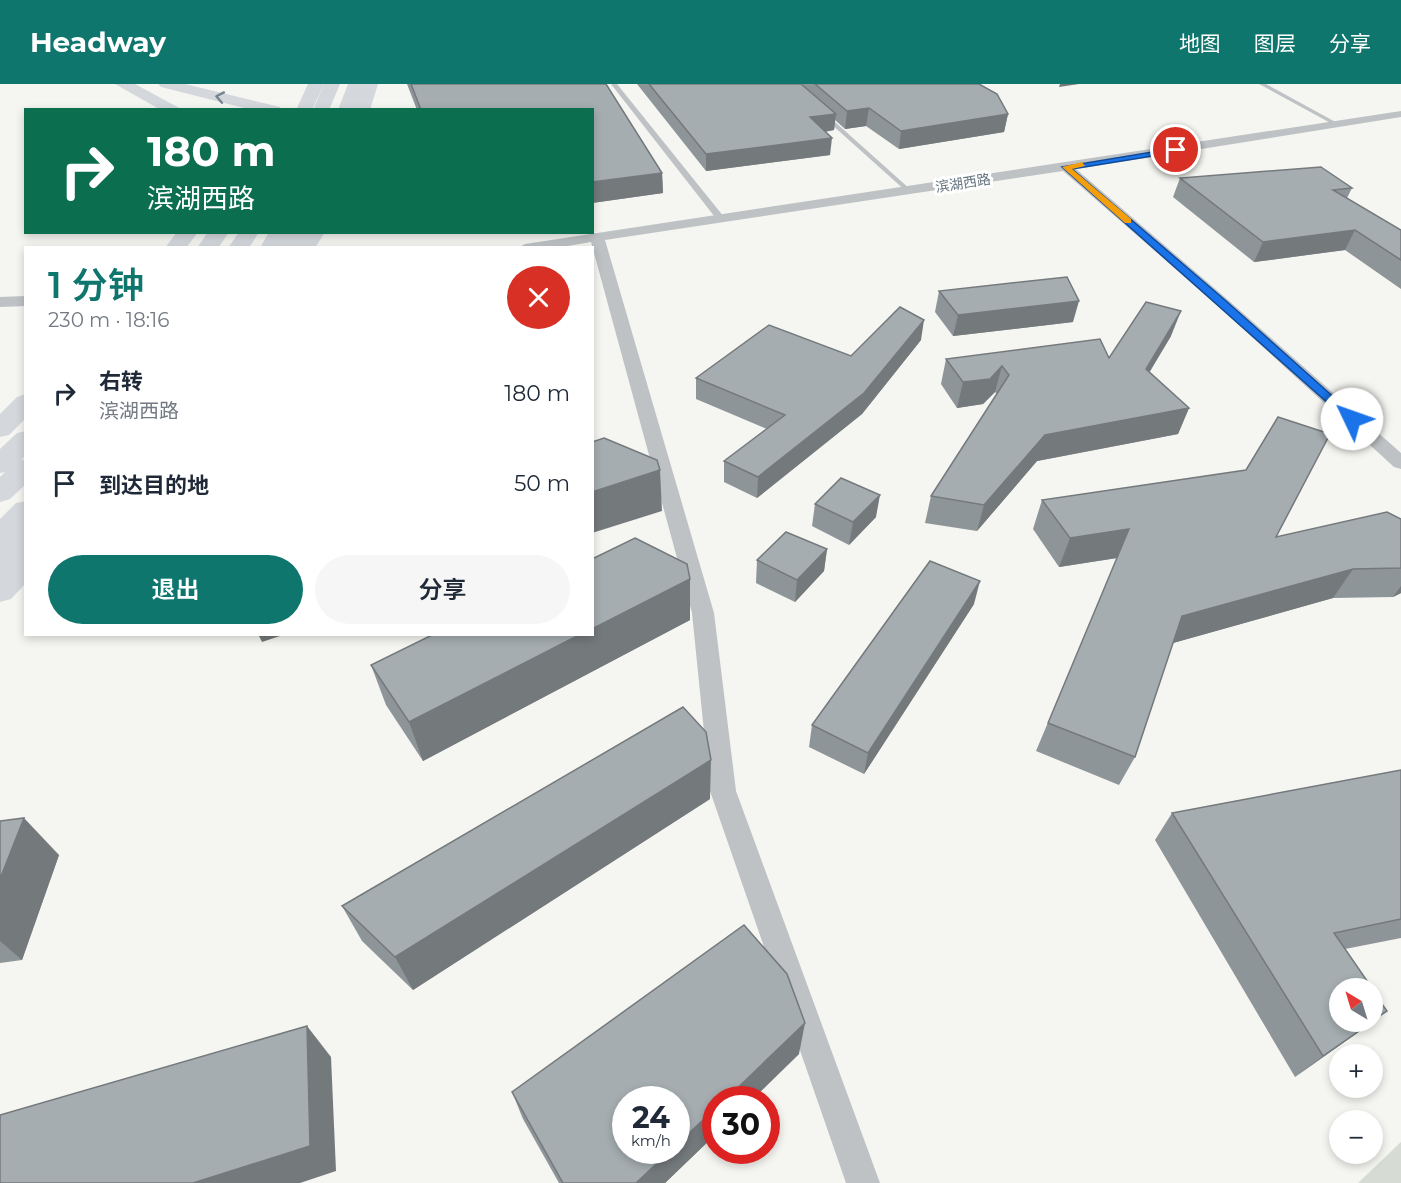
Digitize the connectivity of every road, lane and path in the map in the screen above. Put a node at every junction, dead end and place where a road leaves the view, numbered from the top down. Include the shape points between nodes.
1 (123, 84) edge
2 (166, 84) edge
3 (322, 84) edge
4 (332, 84) edge
5 (356, 84) edge
6 (370, 84) edge
7 (614, 84) edge
8 (1262, 84) edge
9 (313, 102) edge
10 (171, 108) edge
11 (266, 108) edge
12 (347, 108) edge
13 (363, 108) edge
14 (818, 110) edge
15 (1401, 114) edge
16 (1338, 124) junction
17 (1066, 167) junction
18 (909, 191) junction
19 (721, 219) junction
20 (186, 234) edge
21 (597, 237) junction
22 (177, 246) edge
23 (538, 246) edge
24 (24, 301) edge
25 (0, 302) edge
26 (24, 441) edge
27 (1401, 463) edge
28 (0, 465) edge
29 (24, 469) edge
30 (0, 493) edge
31 (24, 512) edge
32 (0, 536) edge
33 (24, 539) edge
34 (0, 565) edge
35 (24, 565) edge
36 (0, 591) edge
37 (863, 1183) edge

1 - 10 main road
11 -> 2 main road
3 - 9 main road
4 - 9 main road
5 - 12 main road
6 - 13 main road
7 - 19 lane
8 - 16 lane
14 - 18 lane
15 - 16 street, 滨湖西路
16 - 17 street, 滨湖西路
17 - 18 street, 滨湖西路
17 - 27 street
18 - 19 street, 滨湖西路
19 - 21 street, 滨湖西路
20 - 22 main road
21 - 23 street, 滨湖西路
21 - 37 street via 703,613 723,791
24 - 25 street
26 - 28 main road
29 - 30 main road
31 - 32 main road
33 - 34 main road
35 - 36 main road

